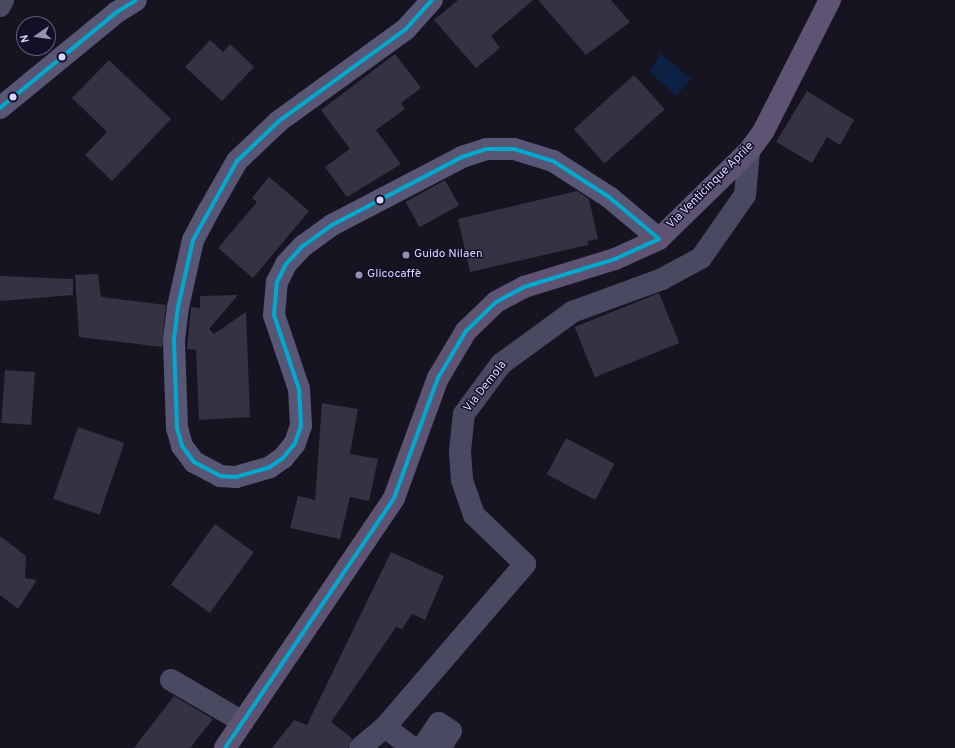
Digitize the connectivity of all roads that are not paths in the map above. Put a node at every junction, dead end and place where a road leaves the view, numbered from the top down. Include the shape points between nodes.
1 (3, 0) edge
2 (136, 0) edge
3 (432, 0) edge
4 (830, 0) edge
5 (0, 6) edge
6 (0, 108) edge
7 (749, 151) junction
8 (659, 239) junction
9 (171, 680) dead end
10 (243, 722) junction
11 (385, 727) junction
12 (225, 748) edge
13 (360, 748) edge
14 (413, 748) edge
15 (422, 748) edge
16 (440, 748) edge

1 - 5 street
2 - 6 street
3 - 8 street via 406,29 279,121 237,161 208,210 194,240 178,307 174,342 177,428 182,446 194,462 220,476 236,477 270,467 283,458 295,443 302,426 299,389 274,315 277,282 286,264 303,246 332,225 462,157 486,149 514,149 553,161 609,197
4 - 7 main road, Via Venticinque Aprile via 764,130
7 - 8 main road, Via Venticinque Aprile
7 - 11 street, Via Demola via 745,195 701,258 662,279 572,312 501,364 464,414 460,451 462,480 474,515 525,564
8 - 10 main road, Via Venticinque Aprile via 615,259 524,286 496,302 466,330 438,378 394,498
9 - 10 street
10 - 12 main road, Via Venticinque Aprile
11 - 13 street
11 - 14 street
15 - 16 street via 439,722 451,731

